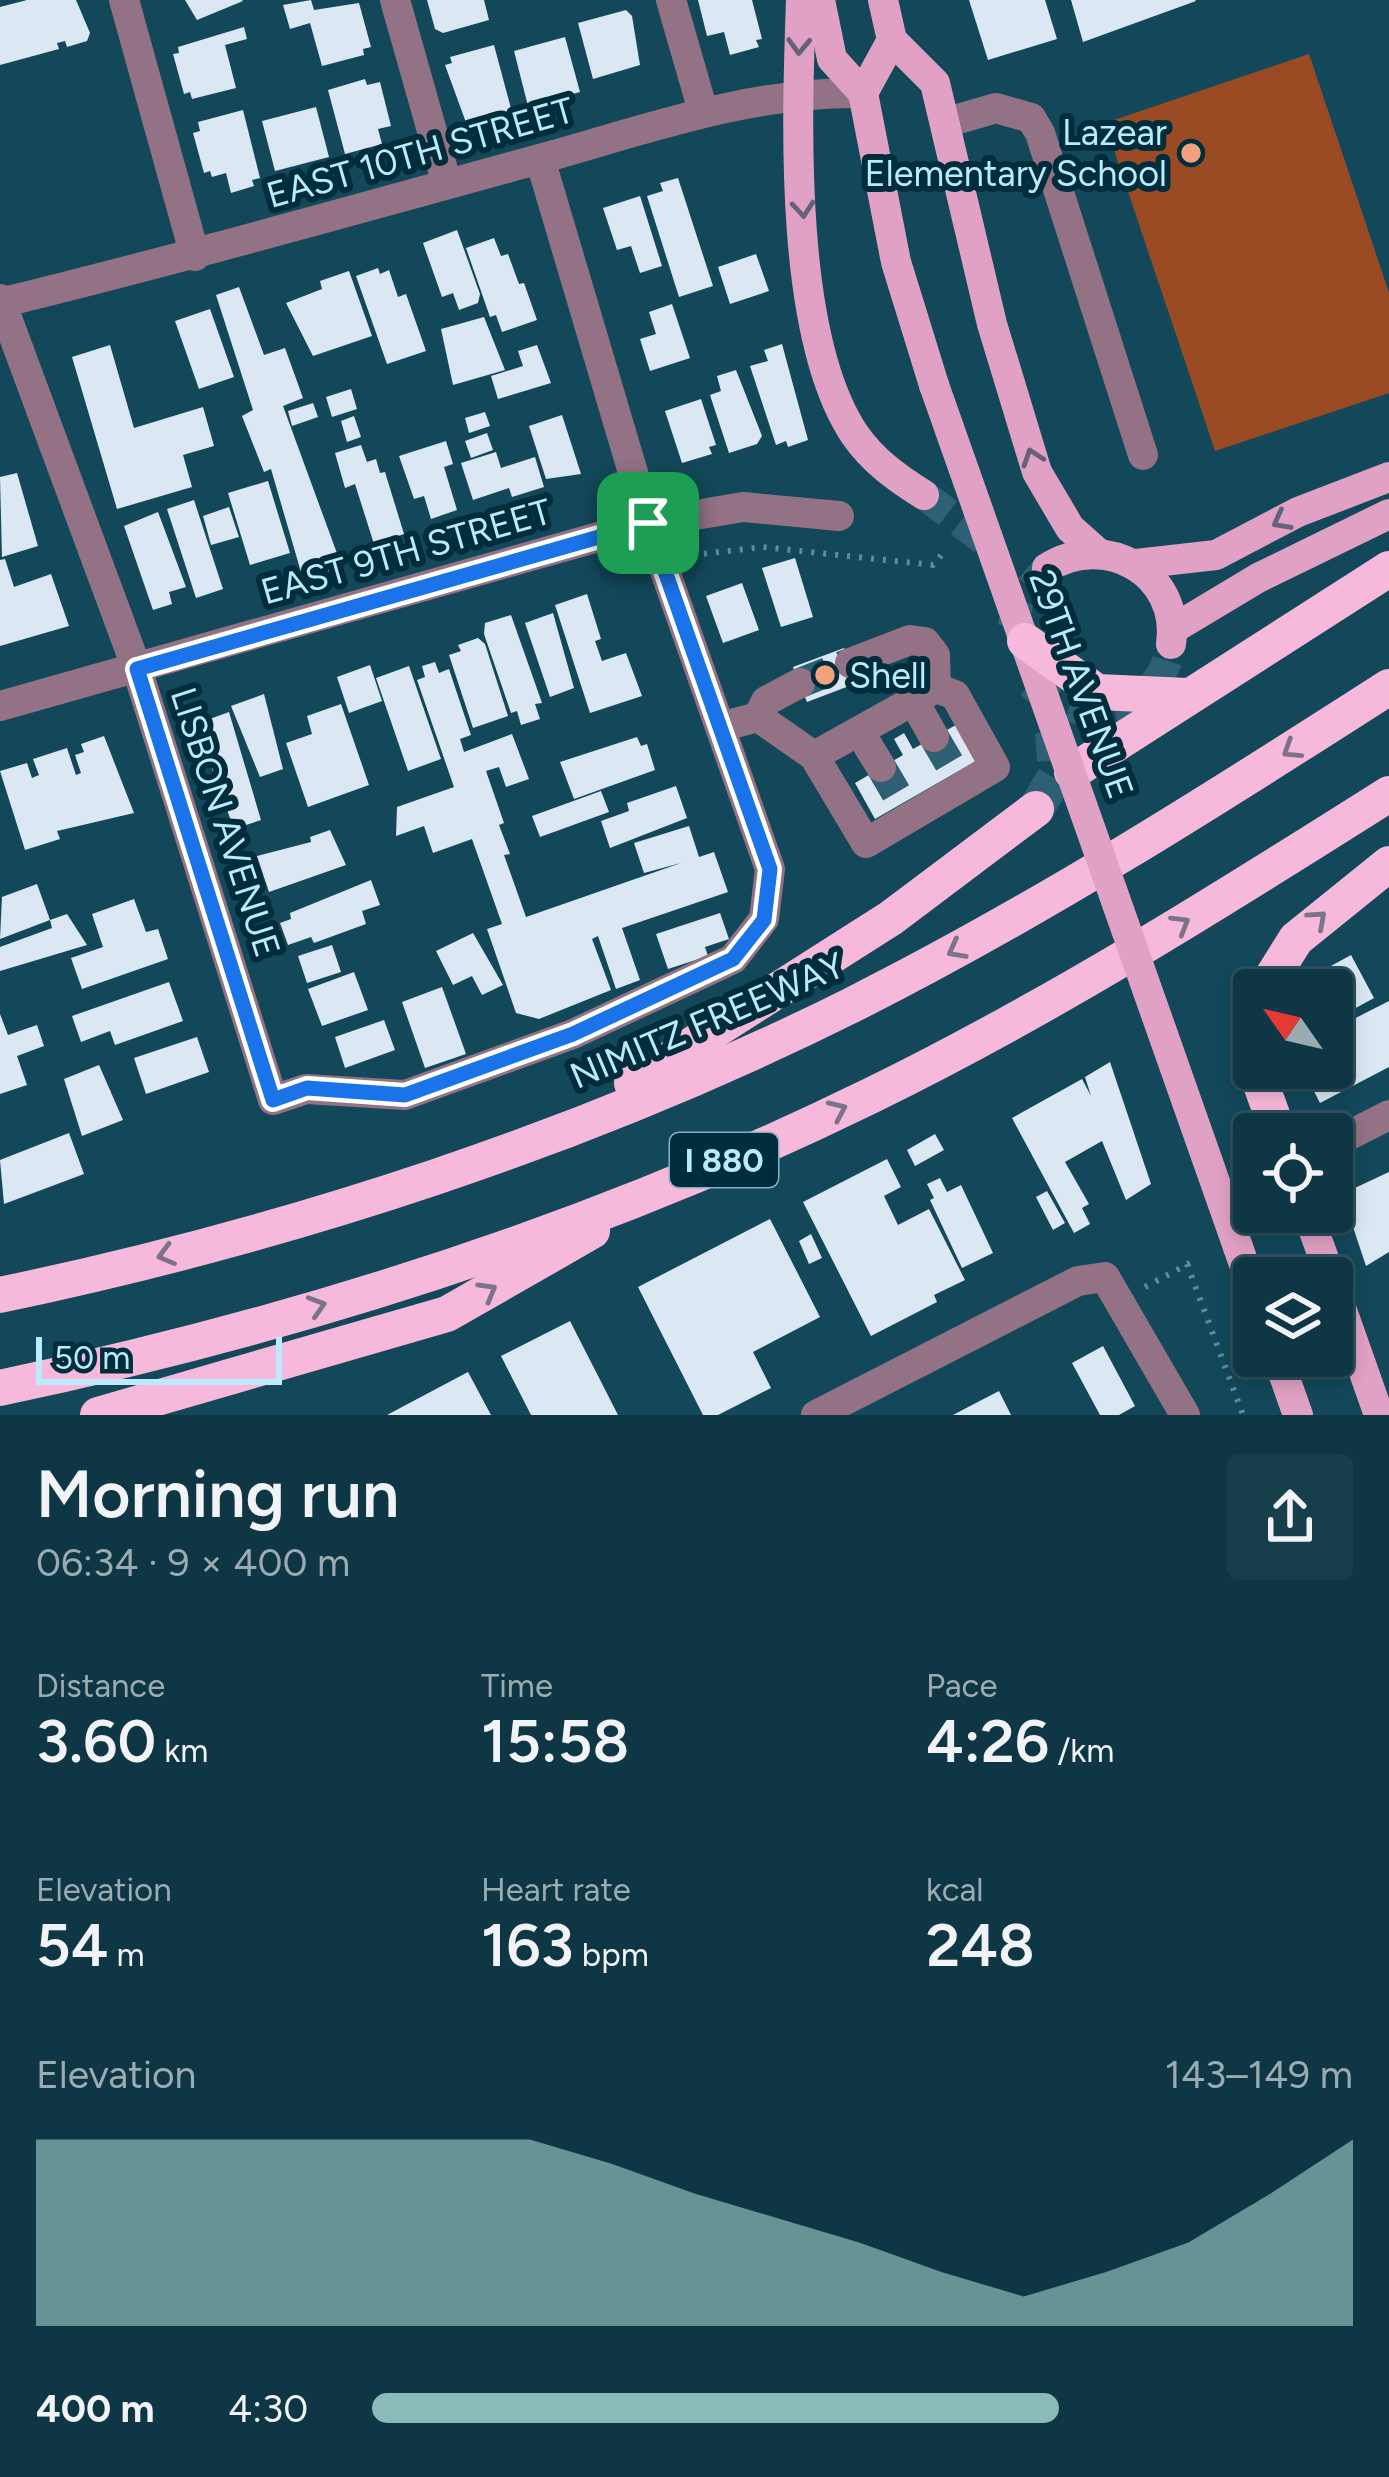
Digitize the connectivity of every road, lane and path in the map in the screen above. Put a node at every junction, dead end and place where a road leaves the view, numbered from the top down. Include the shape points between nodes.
1 (124, 0) edge
2 (395, 0) edge
3 (671, 0) edge
4 (801, 0) edge
5 (820, 0) edge
6 (883, 0) edge
7 (892, 40) junction
8 (798, 92) junction
9 (863, 93) junction
10 (703, 111) junction
11 (948, 122) junction
12 (540, 159) junction
13 (447, 184) junction
14 (195, 256) junction
15 (0, 301) edge
16 (1143, 455) dead end
17 (1389, 477) edge
18 (923, 495) tunnel mouth
19 (1389, 514) edge
20 (839, 516) dead end
21 (648, 523) junction
22 (944, 552) dead end
23 (1097, 552) junction
24 (683, 558) dead end
25 (1136, 564) junction
26 (1047, 568) tunnel mouth
27 (1389, 568) edge
28 (1025, 641) junction
29 (850, 663) tunnel mouth
30 (137, 669) junction
31 (800, 682) tunnel mouth
32 (1389, 687) edge
33 (924, 694) junction
34 (1188, 696) junction
35 (0, 706) edge
36 (758, 717) junction
37 (720, 727) junction
38 (860, 730) junction
39 (934, 737) tunnel mouth
40 (814, 756) junction
41 (881, 767) tunnel mouth
42 (1072, 772) junction
43 (1389, 794) edge
44 (1036, 809) tunnel mouth
45 (1389, 864) edge
46 (1277, 969) edge
47 (1389, 1115) edge
48 (557, 1130) junction
49 (1353, 1133) edge
50 (686, 1177) junction
51 (1242, 1257) edge
52 (1113, 1289) junction
53 (0, 1295) edge
54 (1353, 1342) edge
55 (1284, 1377) edge
56 (0, 1388) edge
57 (98, 1415) edge
58 (816, 1415) edge
59 (1185, 1415) edge
60 (1243, 1415) edge
61 (1298, 1415) edge
62 (1379, 1415) edge

1 - 14 street
2 - 13 street
3 - 10 street
4 -> 8 main road
5 - 9 main road, 29TH AVENUE via 832,59
6 - 7 main road
7 - 9 main road
7 - 11 main road via 935,82
8 - 9 street, EAST 10TH STREET
8 - 10 street, EAST 10TH STREET
8 -> 18 main road via 820,351 855,436 887,472
9 - 28 main road, 29TH AVENUE, bridge via 896,262
10 - 12 street, EAST 10TH STREET
11 - 16 street via 996,108 1031,118 1040,133
23 -> 11 main road via 1070,528 1037,472 992,325
12 - 13 street, EAST 10TH STREET
12 - 21 street
13 - 14 street, EAST 10TH STREET
14 - 15 street, EAST 10TH STREET
15 - 30 street, LISBON AVENUE
17 -> 25 main road via 1216,555
19 - 25 main road via 1258,578 1173,637 1155,581
20 - 21 street, EAST 9TH STREET via 743,507
21 - 30 street, EAST 9TH STREET
21 - 37 street
22 - 24 path via 933,565 764,548
23 - 25 main road
23 - 26 main road
27 - 34 highway
28 - 34 highway, bridge via 1097,692
28 - 42 main road, 29TH AVENUE, bridge
29 - 33 street via 925,642 935,656
30 - 35 street, EAST 9TH STREET
30 - 37 street, LISBON AVENUE via 273,1100 307,1088 405,1095 593,1024 733,959 764,920 770,869
31 - 36 street via 766,701
32 -> 48 highway, NIMITZ FREEWAY / I 880 via 1033,910 847,1007
33 - 38 street
33 - 39 street
33 - 40 street via 955,695 995,766 906,810 866,843
34 - 42 highway
36 - 37 street
36 - 40 street
38 - 40 street
38 - 41 street
42 - 51 main road, 29TH AVENUE, bridge
50 -> 43 highway, I 880 via 869,1097 1074,988
44 - 48 highway via 873,930
46 -> 45 highway via 1296,939
47 - 49 street
48 -> 53 highway, NIMITZ FREEWAY / I 880 via 265,1228
56 -> 50 highway, I 880 via 286,1316 480,1255
57 -> 50 highway via 448,1314
52 - 58 street via 1078,1281
52 - 59 street
52 - 60 path via 1190,1263
54 - 62 main road
55 - 61 main road

